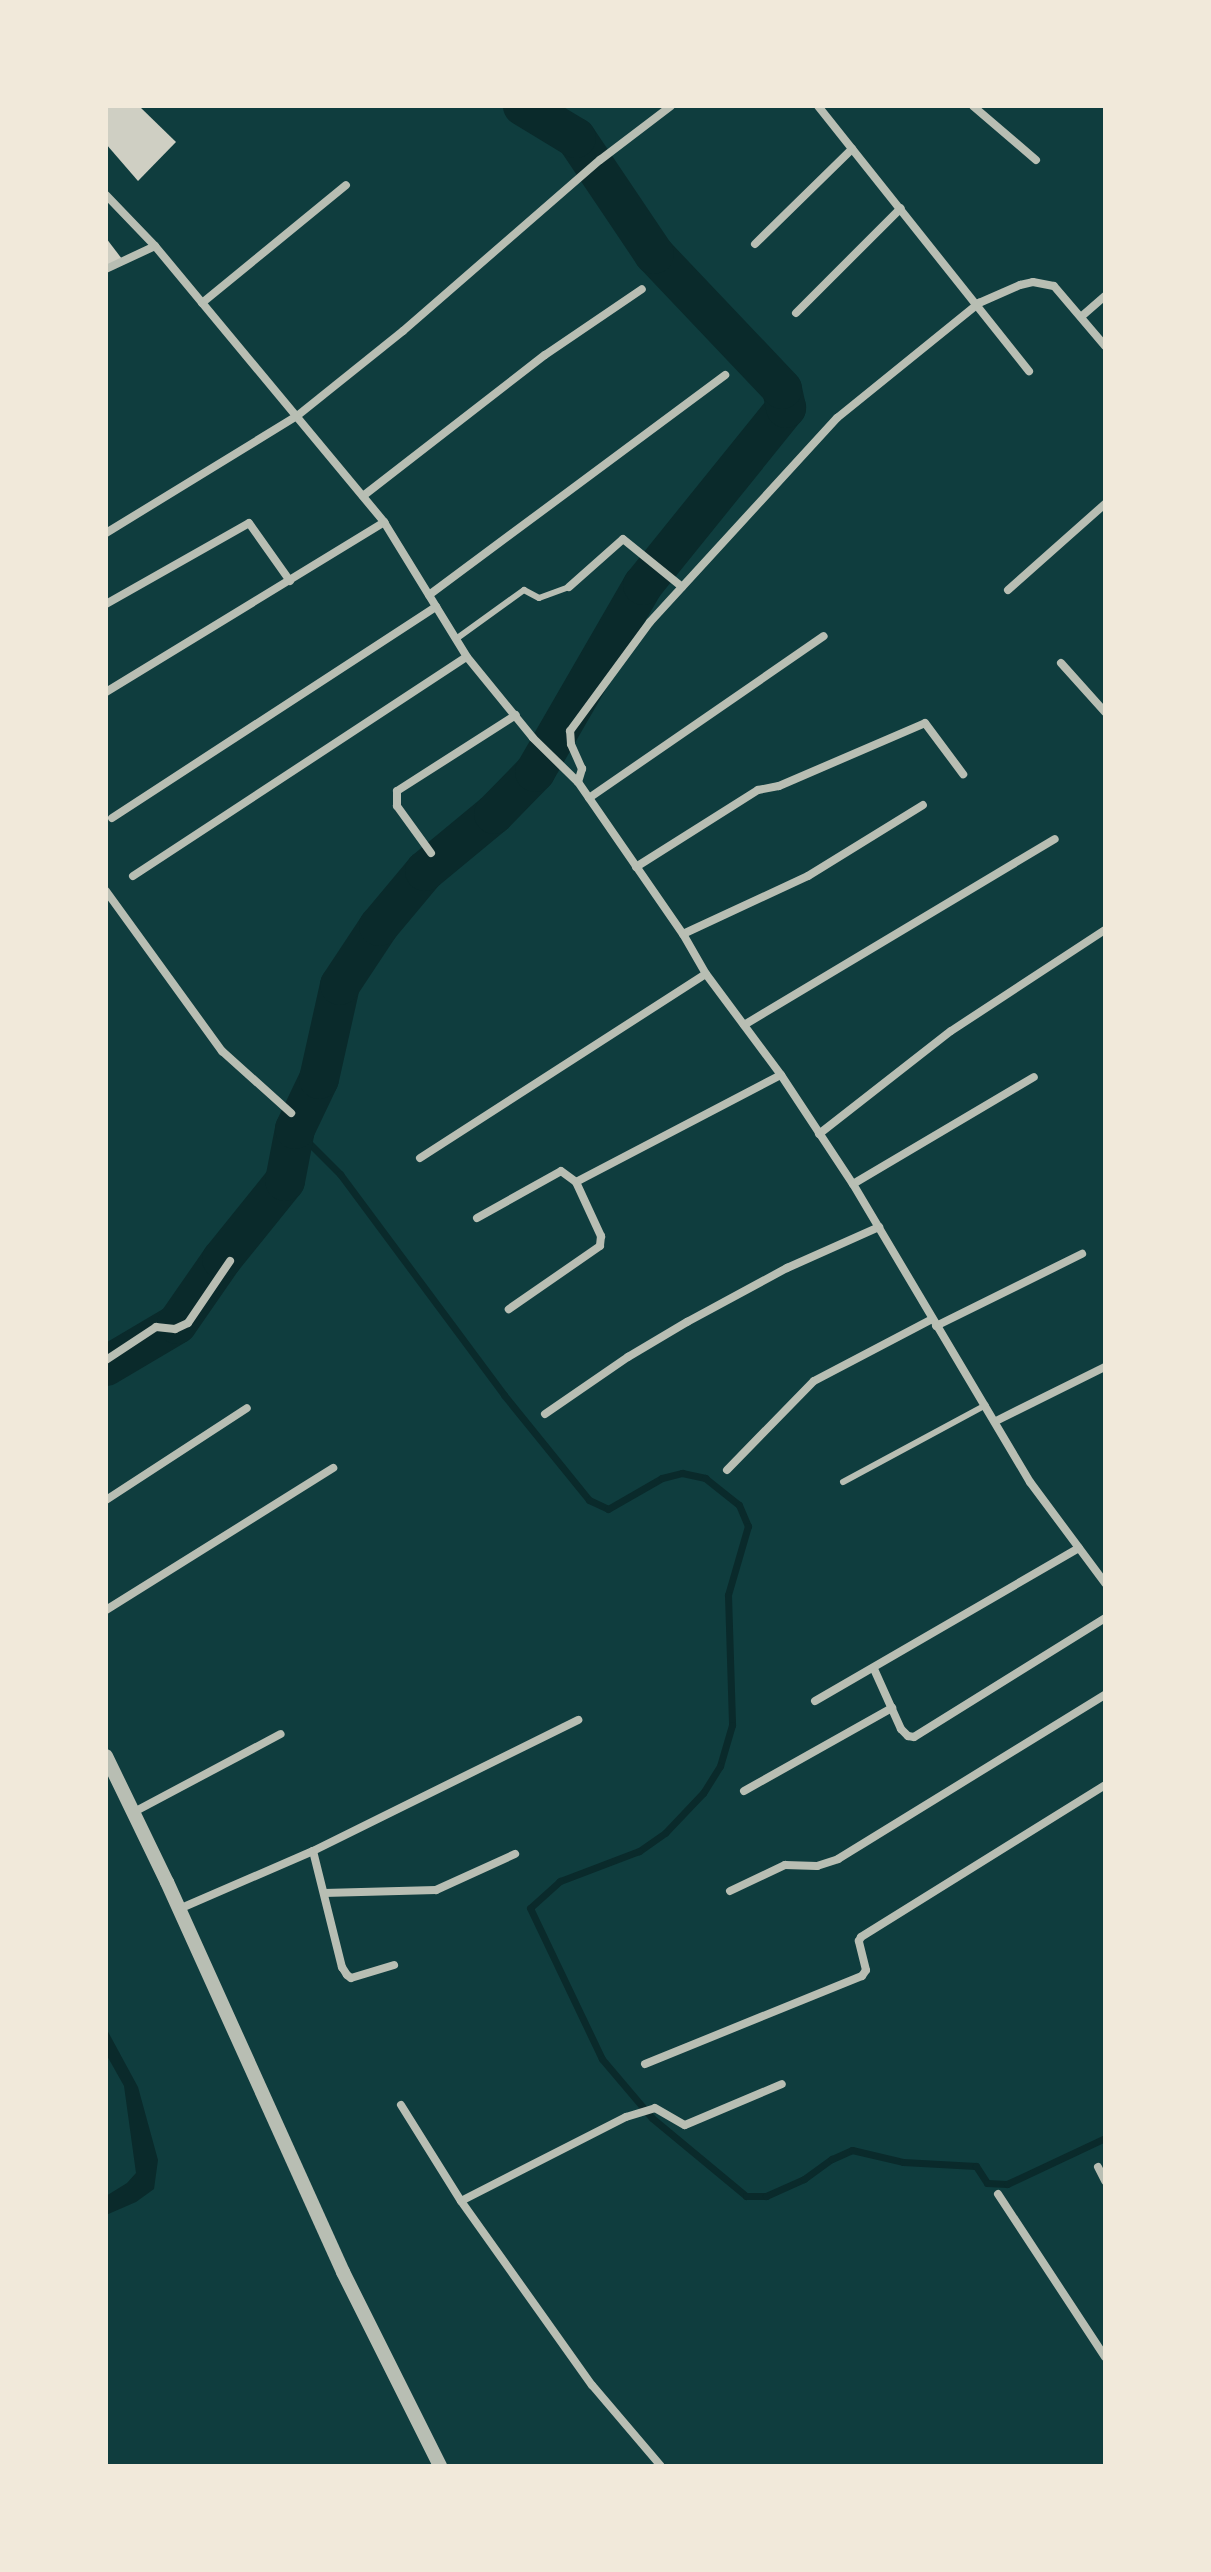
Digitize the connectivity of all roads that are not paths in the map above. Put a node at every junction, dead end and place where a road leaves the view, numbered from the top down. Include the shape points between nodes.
1 (671, 106) edge
2 (818, 106) edge
3 (973, 106) edge
4 (852, 149) junction
5 (1036, 160) dead end
6 (346, 185) dead end
7 (106, 195) edge
8 (901, 208) junction
9 (755, 244) dead end
10 (155, 246) junction
11 (106, 269) edge
12 (642, 289) dead end
13 (1105, 296) edge
14 (202, 303) junction
15 (979, 303) junction
16 (796, 313) dead end
17 (1082, 316) junction
18 (1105, 346) edge
19 (1029, 371) dead end
20 (725, 375) dead end
21 (297, 416) junction
22 (363, 496) junction
23 (1105, 504) edge
24 (384, 522) junction
25 (106, 533) edge
26 (290, 581) junction
27 (569, 587) joint
28 (682, 587) junction
29 (1008, 590) dead end
30 (429, 595) junction
31 (106, 604) edge
32 (436, 607) junction
33 (824, 636) dead end
34 (456, 639) junction
35 (467, 657) junction
36 (1061, 663) dead end
37 (106, 692) edge
38 (1105, 712) edge
39 (516, 715) junction
40 (963, 774) dead end
41 (578, 782) junction
42 (589, 798) junction
43 (923, 805) dead end
44 (112, 818) dead end
45 (1055, 839) dead end
46 (431, 853) dead end
47 (636, 867) junction
48 (133, 876) dead end
49 (106, 891) edge
50 (1105, 930) edge
51 (683, 934) junction
52 (706, 974) junction
53 (744, 1025) junction
54 (781, 1075) junction
55 (1034, 1077) dead end
56 (291, 1113) dead end
57 (819, 1134) junction
58 (420, 1158) dead end
59 (576, 1182) junction
60 (853, 1184) junction
61 (477, 1218) dead end
62 (879, 1227) junction
63 (1082, 1254) dead end
64 (230, 1261) dead end
65 (509, 1309) dead end
66 (934, 1323) junction
67 (106, 1360) edge
68 (1105, 1367) edge
69 (986, 1405) junction
70 (247, 1408) dead end
71 (545, 1414) dead end
72 (996, 1421) junction
73 (333, 1468) dead end
74 (727, 1470) dead end
75 (843, 1482) dead end
76 (106, 1500) edge
77 (1079, 1548) junction
78 (1105, 1583) edge
79 (106, 1610) edge
80 (1105, 1618) edge
81 (874, 1669) junction
82 (1105, 1695) edge
83 (815, 1701) dead end
84 (892, 1708) junction
85 (578, 1720) dead end
86 (281, 1734) dead end
87 (106, 1756) edge
88 (1105, 1785) edge
89 (744, 1791) dead end
90 (134, 1812) junction
91 (313, 1851) junction
92 (515, 1854) dead end
93 (730, 1891) dead end
94 (324, 1893) junction
95 (179, 1909) junction
96 (394, 1965) dead end
97 (645, 2064) dead end
98 (782, 2084) dead end
99 (401, 2105) dead end
100 (1098, 2167) dead end
101 (1105, 2181) edge
102 (998, 2194) dead end
103 (461, 2201) junction
104 (1105, 2357) edge
105 (440, 2466) edge
106 (661, 2466) edge

1 - 21 street
2 - 4 street
3 - 5 street
4 - 8 street
4 - 9 street
6 - 14 street
7 - 10 street
8 - 15 street
8 - 16 street
10 - 11 street
10 - 14 street
12 - 22 street via 545,355
13 - 17 street
14 - 21 street
15 - 17 street via 1020,285 1045,282
15 - 19 street
15 - 28 street via 837,418
17 - 18 street
20 - 30 street
21 - 22 street
21 - 25 street
22 - 24 street
23 - 29 street
24 - 26 street
24 - 30 street
26 - 31 street via 249,523
26 - 37 street
27 - 28 street via 623,539
27 - 34 lane via 539,598 524,590
28 - 41 street via 570,731 582,769
30 - 32 street
32 - 34 street
32 - 44 street
33 - 42 street
34 - 35 street
35 - 39 street
35 - 48 street
36 - 38 street
39 - 41 street
39 - 46 street via 397,791 397,806
40 - 47 street via 925,723 779,786 758,790
41 - 42 street
42 - 47 street
43 - 51 street via 808,876
45 - 53 street
47 - 51 street
49 - 56 street via 222,1051
50 - 57 street via 951,1031
51 - 52 street
52 - 53 street
52 - 58 street
53 - 54 street
54 - 57 street
54 - 59 street
55 - 60 street
57 - 60 street
59 - 61 street via 566,1172 556,1173
59 - 65 street via 601,1236 600,1246
60 - 62 street
62 - 66 street
62 - 71 street via 787,1268 687,1322
63 - 66 street
64 - 67 street via 188,1323 154,1328
66 - 69 street
66 - 74 street via 814,1381
68 - 72 street
69 - 72 street
69 - 75 lane
70 - 76 street
72 - 77 street via 1030,1482
73 - 79 street
77 - 78 street
77 - 81 street
80 - 84 street via 920,1736 904,1733
81 - 83 street
81 - 84 street
82 - 93 street via 838,1859 817,1866 785,1865
84 - 89 street
85 - 91 street
86 - 90 street
87 - 90 street
88 - 97 street via 861,1937 866,1970 862,1976
90 - 95 street
91 - 94 street
91 - 95 street
92 - 94 street via 436,1890
94 - 96 street via 347,1975
95 - 105 street via 343,2272
98 - 103 street via 685,2125 653,2109 626,2117
99 - 103 street
100 - 101 street
102 - 104 street
103 - 106 street via 592,2385

